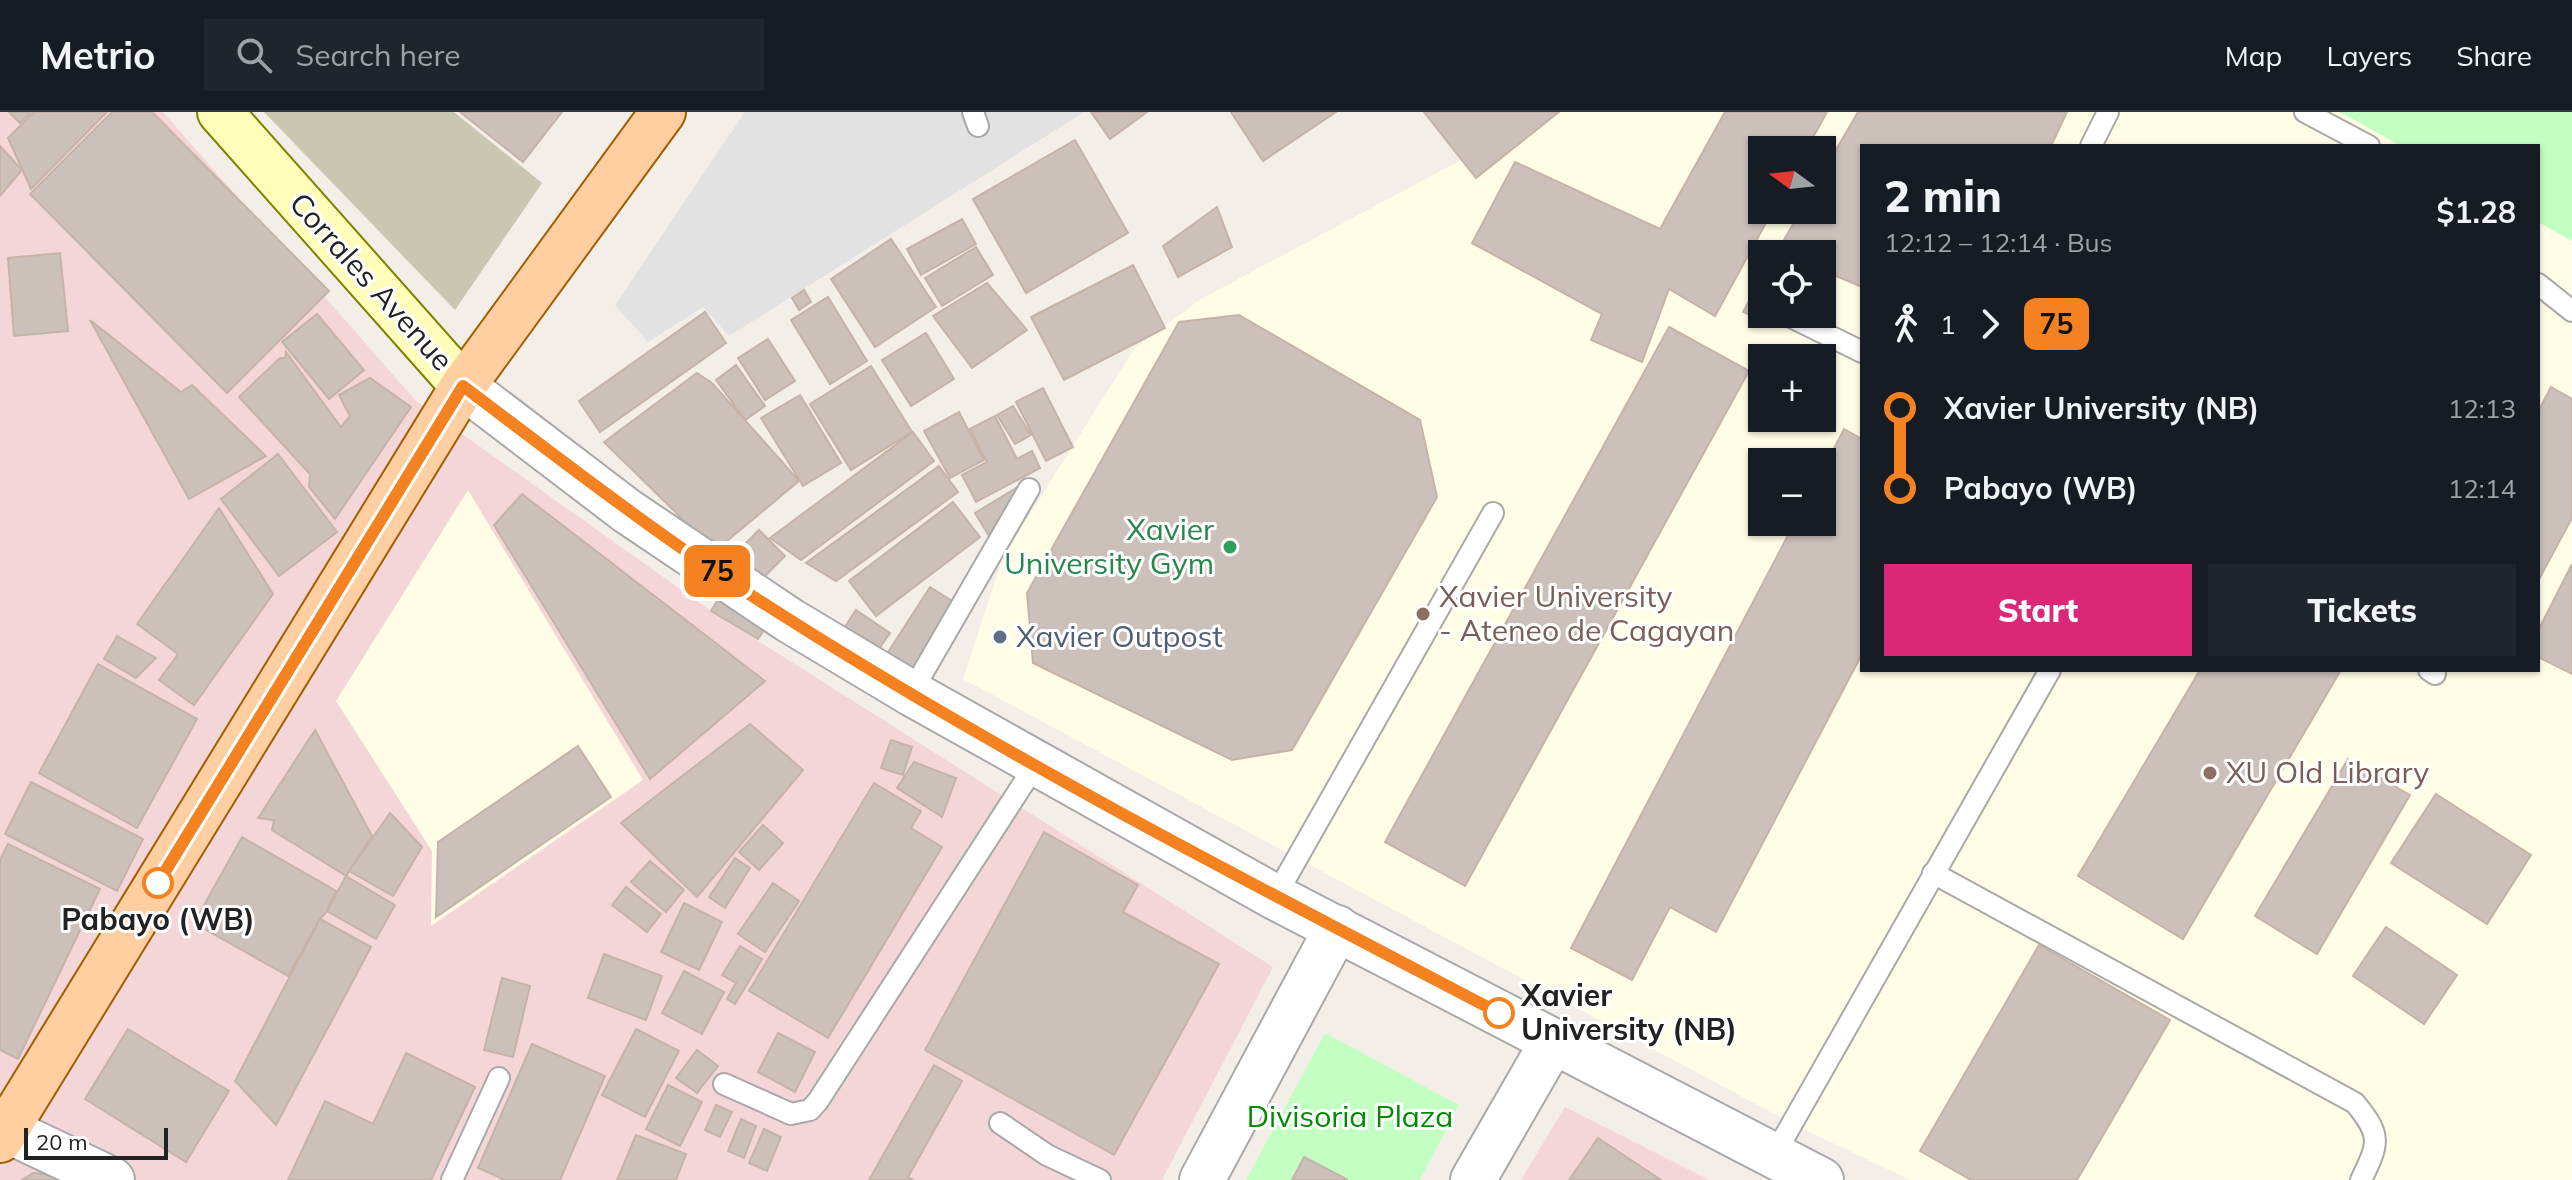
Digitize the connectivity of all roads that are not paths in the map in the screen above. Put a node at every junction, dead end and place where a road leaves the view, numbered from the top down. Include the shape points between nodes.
1 (220, 112) edge
2 (663, 112) edge
3 (2108, 112) edge
4 (2305, 112) edge
5 (2092, 144) edge
6 (2365, 144) edge
7 (2540, 286) edge
8 (2572, 311) edge
9 (1813, 328) edge
10 (1860, 351) edge
11 (463, 386) junction
12 (1029, 489) dead end
13 (1493, 513) dead end
14 (2049, 672) edge
15 (911, 693) junction
16 (1036, 764) junction
17 (1933, 873) junction
18 (1275, 897) junction
19 (1337, 928) junction
20 (1553, 1041) junction
21 (499, 1078) dead end
22 (724, 1084) dead end
23 (1000, 1123) dead end
24 (2, 1133) edge
25 (1773, 1157) junction
26 (112, 1180) edge
27 (452, 1180) edge
28 (1100, 1180) edge
29 (1202, 1180) edge
30 (1473, 1180) edge
31 (1821, 1180) edge
32 (2361, 1180) edge

1 - 11 main road, Corrales Avenue
2 - 11 main road
3 - 5 lane
4 - 6 lane
7 - 8 lane
9 - 10 lane
11 - 15 street, Corrales Avenue via 640,519 789,620
11 - 24 main road
12 - 15 lane
13 - 18 lane
14 - 17 lane
15 - 16 street, Corrales Avenue
16 - 18 street, Corrales Avenue
16 - 22 lane via 810,1110 791,1114
17 - 25 lane
17 - 32 lane via 2355,1103 2371,1123 2376,1150
18 - 19 street, Corrales Avenue
19 - 20 street, Corrales Avenue
19 - 29 street
20 - 25 street, Corrales Avenue
20 - 30 street
21 - 27 lane
23 - 28 lane via 1047,1155
24 - 26 street
25 - 31 street, Corrales Avenue

